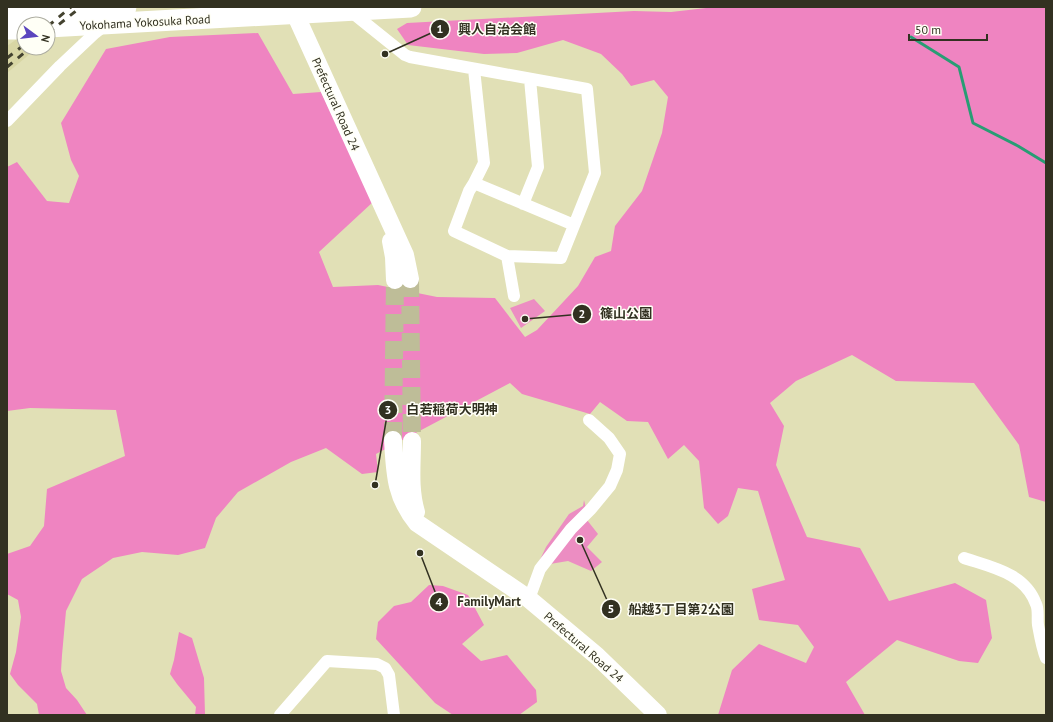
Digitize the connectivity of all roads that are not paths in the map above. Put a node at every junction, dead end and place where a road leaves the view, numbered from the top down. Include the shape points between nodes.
1 (126, 7) edge
2 (130, 7) edge
3 (292, 7) edge
4 (345, 7) edge
5 (411, 7) edge
6 (7, 13) edge
7 (56, 27) edge
8 (474, 69) junction
9 (530, 79) junction
10 (7, 121) edge
11 (474, 184) junction
12 (523, 204) junction
13 (574, 225) junction
14 (507, 256) junction
15 (403, 280) tunnel mouth
16 (514, 296) dead end
17 (589, 420) dead end
18 (394, 440) tunnel mouth
19 (412, 441) tunnel mouth
20 (426, 530) junction
21 (964, 558) dead end
22 (529, 599) junction
23 (1046, 658) edge
24 (280, 715) edge
25 (394, 715) edge
26 (658, 715) edge

1 - 6 highway, Yokohama Yokosuka Road
2 - 10 street via 95,33
3 - 15 main road, Prefectural Road 24 via 380,200 394,257
4 - 8 street via 410,58
5 - 7 highway, Yokohama Yokosuka Road
8 - 9 street
8 - 11 street via 484,163
9 - 12 street via 538,167
9 - 13 street via 587,89 595,173
11 - 12 street
11 - 14 street via 454,231
12 - 13 street
13 - 14 street via 561,258
14 - 16 street
17 - 22 street via 609,438 620,454 618,470 610,486 571,529 540,569
18 - 20 main road, Prefectural Road 24 via 397,485 410,514
19 - 20 main road, Prefectural Road 24 via 413,502
20 - 22 main road, Prefectural Road 24
21 - 23 street via 1007,572 1027,588 1037,604 1038,625
22 - 26 main road, Prefectural Road 24 via 597,656
24 - 25 street via 327,661 377,664 385,668 389,675

